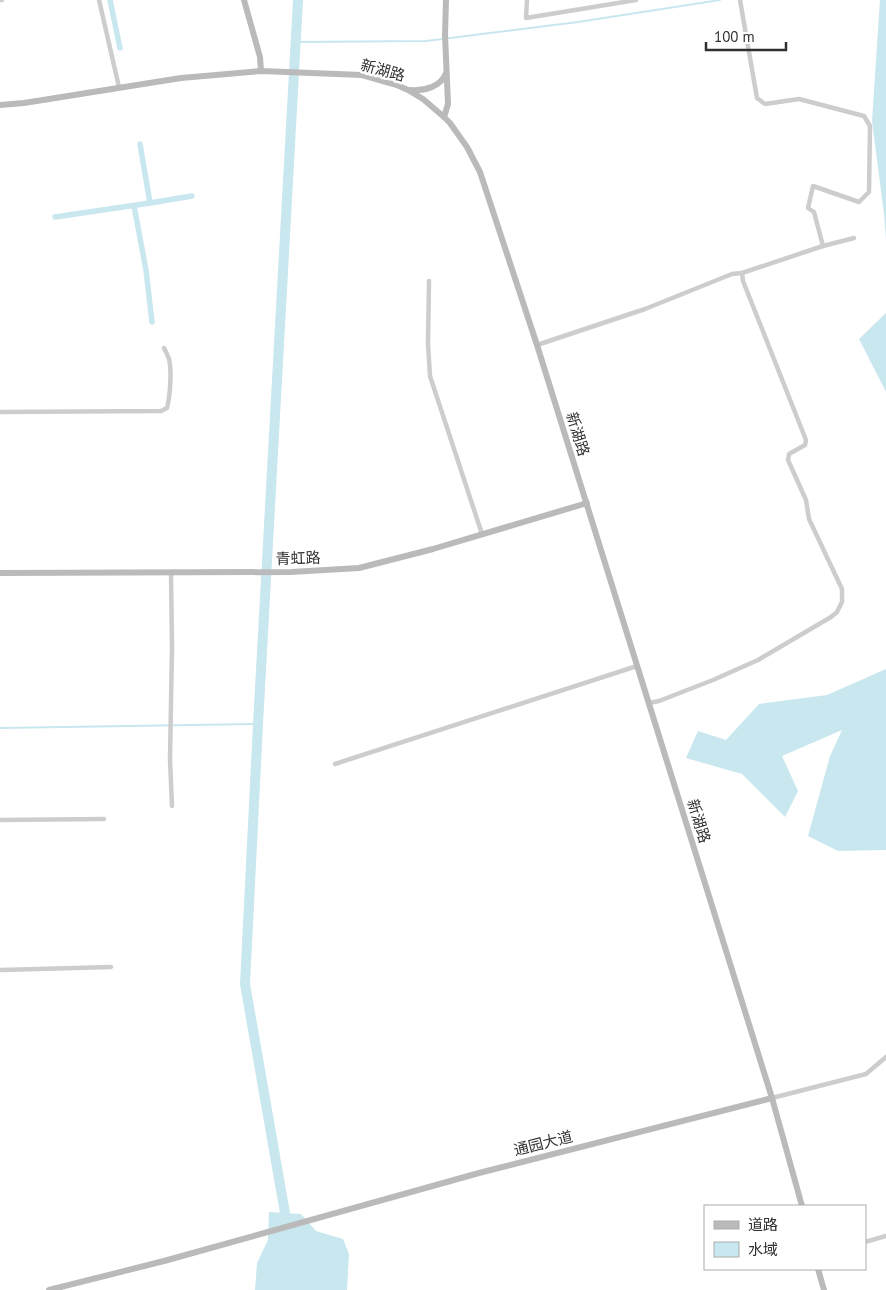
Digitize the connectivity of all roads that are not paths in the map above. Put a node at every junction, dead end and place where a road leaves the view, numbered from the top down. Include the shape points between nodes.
1 (99, 0) edge
2 (244, 0) edge
3 (446, 0) edge
4 (528, 0) edge
5 (636, 0) edge
6 (740, 0) edge
7 (447, 70) junction
8 (261, 71) junction
9 (119, 87) junction
10 (408, 90) junction
11 (0, 105) edge
12 (444, 117) junction
13 (854, 238) dead end
14 (822, 246) junction
15 (742, 273) junction
16 (429, 281) dead end
17 (537, 344) junction
18 (164, 348) dead end
19 (0, 412) edge
20 (587, 503) junction
21 (482, 534) junction
22 (170, 572) junction
23 (0, 574) edge
24 (637, 666) junction
25 (649, 703) junction
26 (335, 764) dead end
27 (172, 806) dead end
28 (104, 818) dead end
29 (0, 820) edge
30 (112, 967) dead end
31 (0, 970) edge
32 (886, 1057) edge
33 (772, 1098) junction
34 (802, 1205) edge
35 (886, 1236) edge
36 (866, 1242) edge
37 (818, 1270) edge
38 (49, 1290) edge
39 (824, 1290) edge

1 - 9 street
2 - 8 main road
3 - 7 main road
4 - 5 street via 526,18
6 - 14 street via 757,98 766,104 799,99 864,116 870,126 869,192 859,202 813,186 808,208 814,212
7 - 10 main road via 443,81 438,84 418,91
7 - 12 main road via 448,104
8 - 9 main road, 新湖路
8 - 10 main road, 新湖路 via 362,75
9 - 11 main road, 新湖路
10 - 12 main road, 新湖路
12 - 17 main road, 新湖路 via 467,147 480,172
13 - 14 street
14 - 15 street
15 - 17 street
15 - 25 street via 806,440 805,445 789,454 788,460 806,500 809,519 842,589 842,602 831,617 758,660
16 - 21 street via 430,376
17 - 20 main road, 新湖路
18 - 19 street via 171,377 167,408 161,411
20 - 21 main road, 青虹路
20 - 24 main road, 新湖路
21 - 22 main road, 青虹路 via 359,568
22 - 23 main road, 青虹路
22 - 27 street
24 - 25 main road, 新湖路
24 - 26 street
25 - 33 main road, 新湖路
28 - 29 street
30 - 31 street
32 - 33 street via 866,1074
33 - 34 main road, 新湖路
33 - 38 main road, 通园大道 via 479,1173
35 - 36 street
37 - 39 main road

